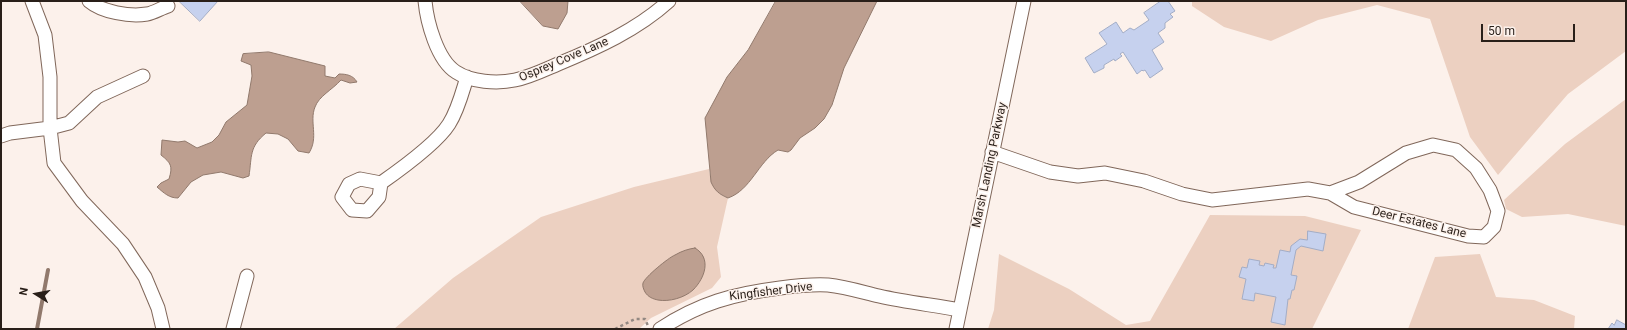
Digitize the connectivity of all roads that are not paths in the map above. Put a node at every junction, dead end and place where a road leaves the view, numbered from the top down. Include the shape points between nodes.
1 (32, 1) edge
2 (89, 1) edge
3 (425, 1) edge
4 (669, 1) edge
5 (1024, 1) edge
6 (168, 6) dead end
7 (143, 76) dead end
8 (467, 78) junction
9 (50, 128) junction
10 (1, 136) edge
11 (992, 152) junction
12 (381, 183) dead end
13 (1330, 193) junction
14 (247, 276) dead end
15 (960, 310) junction
16 (163, 329) edge
17 (233, 329) edge
18 (660, 329) edge
19 (956, 329) edge

1 - 9 street via 46,35 50,77
2 - 6 street via 122,14 147,14
3 - 8 street, Osprey Cove Lane via 435,42 442,58 456,73
4 - 8 street, Osprey Cove Lane via 618,37 530,76 500,82
5 - 11 street, Marsh Landing Parkway
7 - 9 street via 97,97 69,123
8 - 12 street via 456,112 440,136
9 - 10 street
9 - 16 street via 54,163 82,201 123,244 146,277
11 - 13 street, Deer Estates Lane via 1050,172 1078,176 1105,174 1144,181 1182,194 1212,200 1308,189
11 - 15 street, Marsh Landing Parkway
13 - 13 street, Deer Estates Lane via 1359,182 1406,154 1432,145 1456,150 1476,168 1490,190 1498,211 1494,227 1484,236 1468,236 1354,206
14 - 17 street
15 - 18 street, Kingfisher Drive via 839,286 794,286 724,298 698,308
15 - 19 street, Marsh Landing Parkway

